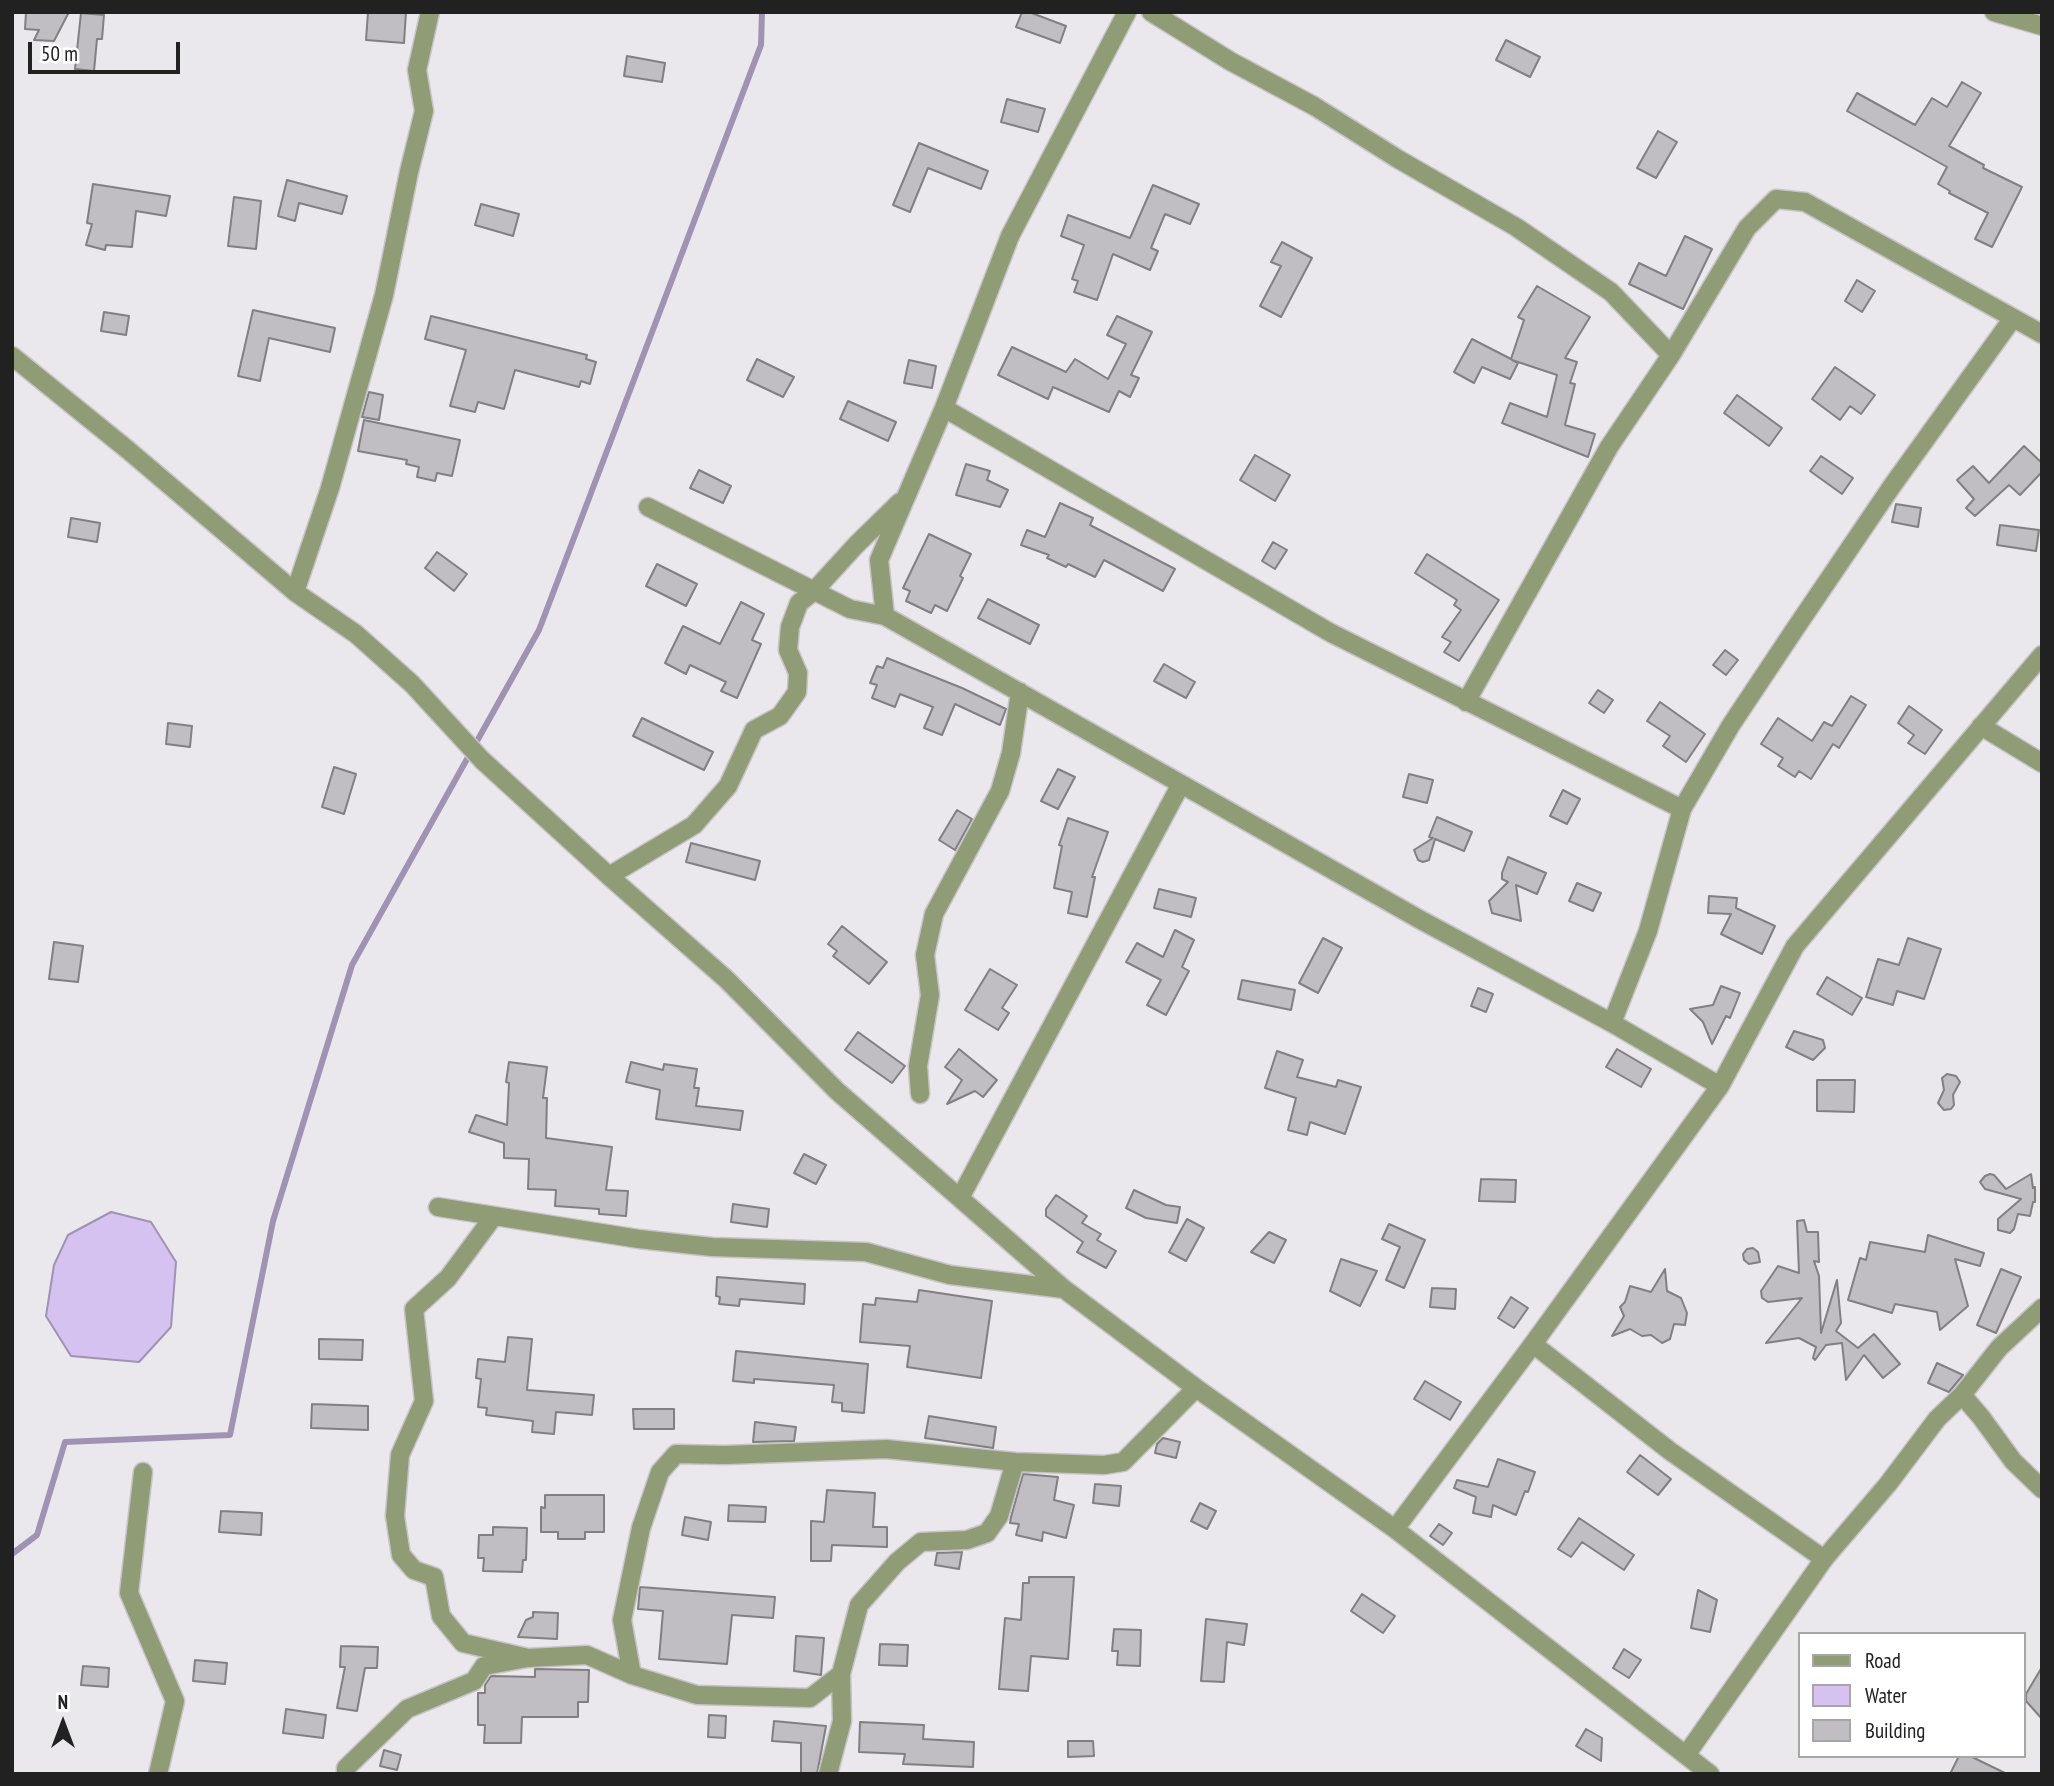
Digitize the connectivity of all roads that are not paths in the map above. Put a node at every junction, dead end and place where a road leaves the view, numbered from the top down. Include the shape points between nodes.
1 (430, 12) edge
2 (1127, 12) edge
3 (1151, 12) edge
4 (1994, 12) edge
5 (2042, 26) edge
6 (2013, 317) junction
7 (2042, 334) edge
8 (1671, 355) junction
9 (12, 356) edge
10 (944, 408) junction
11 (906, 496) junction
12 (648, 508) dead end
13 (814, 591) junction
14 (295, 592) junction
15 (885, 615) junction
16 (2042, 655) edge
17 (1020, 692) junction
18 (1466, 702) junction
19 (1982, 726) junction
20 (2042, 763) edge
21 (1181, 784) junction
22 (1682, 809) junction
23 (609, 876) junction
24 (1612, 1023) junction
25 (1720, 1086) junction
26 (920, 1094) dead end
27 (960, 1198) junction
28 (438, 1207) dead end
29 (494, 1216) junction
30 (1064, 1289) junction
31 (2042, 1308) edge
32 (1533, 1344) junction
33 (1196, 1388) junction
34 (1962, 1395) junction
35 (1015, 1462) junction
36 (143, 1472) dead end
37 (2042, 1489) edge
38 (1395, 1530) junction
39 (1824, 1559) junction
40 (528, 1658) junction
41 (841, 1674) junction
42 (632, 1675) junction
43 (1686, 1755) junction
44 (158, 1774) edge
45 (346, 1774) edge
46 (828, 1774) edge
47 (1710, 1774) edge

1 - 14 street via 417,70 424,111 384,295 330,488
2 - 10 street via 1010,236
3 - 8 street via 1516,227 1611,292
4 - 5 street
6 - 7 street
6 - 8 street via 1805,202 1776,199 1747,228
6 - 22 street via 1795,629
8 - 18 street via 1609,447
9 - 14 street
10 - 11 street
10 - 18 street via 1331,633
11 - 13 street
11 - 15 street via 879,560
12 - 13 street
13 - 15 street via 850,609
13 - 23 street via 799,603 790,627 788,650 797,673 797,692 780,716 754,730 728,786 694,825
14 - 23 street via 355,634 412,684 482,760
15 - 17 street
16 - 19 street
17 - 21 street
17 - 26 street via 1000,791 934,914 925,955 930,995 918,1066
18 - 22 street
19 - 20 street
19 - 25 street via 1795,946
21 - 24 street
21 - 27 street
22 - 24 street via 1648,931
23 - 27 street via 726,979 837,1091
24 - 25 street
25 - 32 street
27 - 30 street
28 - 29 street
29 - 30 street via 712,1247 866,1252 950,1275
29 - 40 street via 448,1278 414,1308 424,1401 400,1455 395,1516 401,1555 414,1570 434,1577 441,1616 463,1643
30 - 33 street
31 - 34 street via 1999,1348
32 - 38 street
32 - 39 street via 1671,1451
33 - 35 street via 1123,1462
33 - 38 street
34 - 37 street via 2012,1461
34 - 39 street via 1937,1419
35 - 41 street via 999,1516 987,1533 921,1542 859,1605
35 - 42 street via 886,1449 676,1454 660,1472 641,1528 622,1620
36 - 44 street via 129,1593 175,1700
38 - 43 street
39 - 43 street
40 - 42 street via 587,1655
40 - 45 street via 484,1665 474,1681 407,1709 346,1768
41 - 42 street via 810,1698 697,1695
41 - 46 street via 842,1721
43 - 47 street

